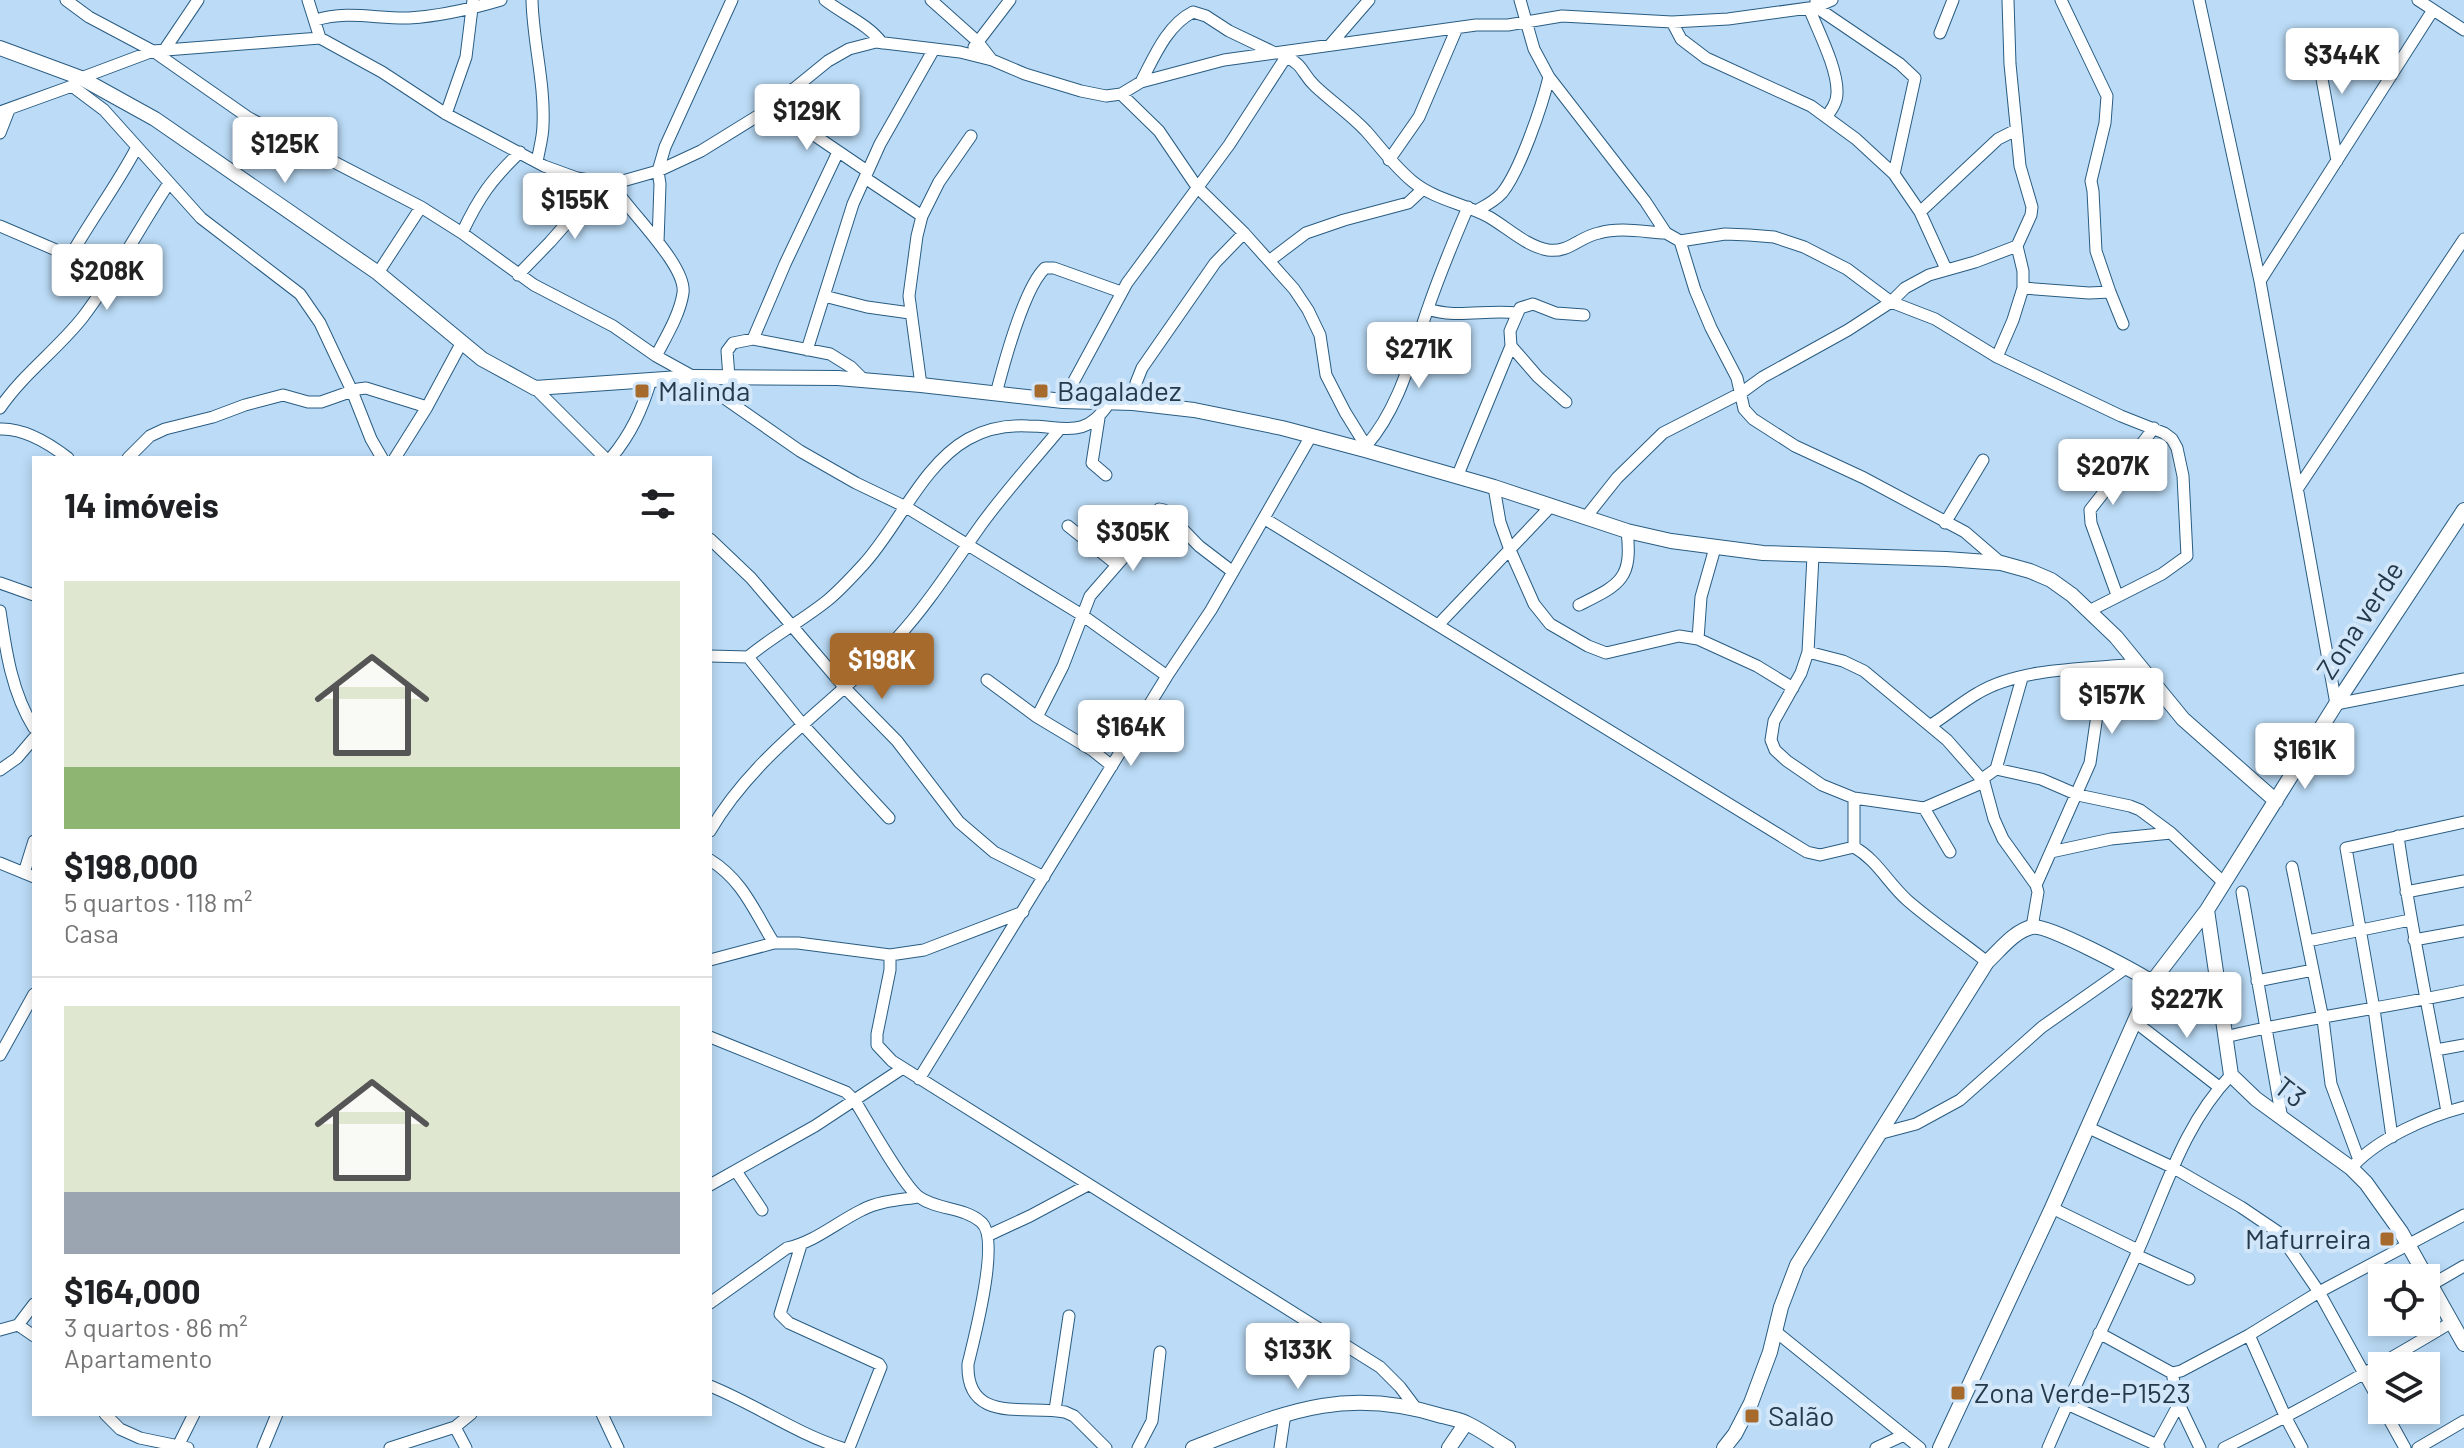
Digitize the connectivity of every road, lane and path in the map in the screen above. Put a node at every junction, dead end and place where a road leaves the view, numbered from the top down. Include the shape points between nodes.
1 (66, 0) edge
2 (198, 0) edge
3 (308, 0) edge
4 (501, 0) edge
5 (532, 0) edge
6 (732, 0) edge
7 (825, 0) edge
8 (931, 0) edge
9 (1010, 0) edge
10 (1369, 0) edge
11 (1520, 0) edge
12 (1832, 0) edge
13 (1953, 0) edge
14 (2008, 0) edge
15 (2061, 0) edge
16 (2199, 0) edge
17 (2418, 0) edge
18 (472, 4) edge
19 (1813, 5) edge
20 (1785, 6) edge
21 (2433, 10) junction
22 (316, 20) junction
23 (1527, 22) junction
24 (1672, 22) junction
25 (1457, 28) junction
26 (2464, 30) edge
27 (1940, 33) dead end
28 (2314, 35) dead end
29 (320, 38) junction
30 (977, 41) junction
31 (882, 43) junction
32 (1330, 45) junction
33 (0, 48) edge
34 (934, 49) junction
35 (159, 50) junction
36 (1282, 54) junction
37 (971, 55) junction
38 (992, 60) junction
39 (1549, 77) junction
40 (76, 82) junction
41 (1141, 82) junction
42 (793, 89) junction
43 (1121, 94) junction
44 (4, 111) edge
45 (446, 114) junction
46 (1827, 116) junction
47 (2016, 130) junction
48 (0, 133) edge
49 (971, 136) dead end
50 (137, 147) junction
51 (520, 152) junction
52 (838, 152) junction
53 (1389, 160) junction
54 (2337, 161) junction
55 (537, 162) junction
56 (658, 171) junction
57 (1894, 174) junction
58 (866, 175) junction
59 (169, 183) junction
60 (607, 184) junction
61 (1197, 187) junction
62 (1423, 189) junction
63 (421, 207) junction
64 (1472, 209) junction
65 (1920, 212) junction
66 (922, 216) junction
67 (0, 226) edge
68 (462, 233) junction
69 (1244, 233) junction
70 (1666, 233) junction
71 (2464, 239) edge
72 (1680, 241) junction
73 (658, 242) junction
74 (2017, 246) junction
75 (71, 255) junction
76 (1269, 261) junction
77 (1946, 269) junction
78 (378, 273) junction
79 (518, 275) junction
80 (2260, 281) junction
81 (104, 286) junction
82 (2023, 288) junction
83 (1121, 292) junction
84 (2110, 292) junction
85 (824, 296) junction
86 (1891, 302) junction
87 (1428, 309) junction
88 (910, 313) junction
89 (1517, 313) junction
90 (1584, 315) dead end
91 (2123, 324) dead end
92 (753, 339) junction
93 (462, 342) junction
94 (1511, 346) junction
95 (807, 350) junction
96 (656, 356) junction
97 (1997, 357) junction
98 (694, 377) junction
99 (729, 377) junction
100 (651, 380) junction
101 (864, 380) junction
102 (921, 385) junction
103 (535, 388) junction
104 (352, 391) junction
105 (1741, 393) junction
106 (996, 394) junction
107 (1063, 401) junction
108 (1566, 402) dead end
109 (1109, 403) junction
110 (1133, 403) junction
111 (427, 407) junction
112 (0, 408) edge
113 (1099, 418) junction
114 (2154, 428) junction
115 (0, 429) edge
116 (1059, 430) junction
117 (1311, 436) junction
118 (1365, 448) junction
119 (65, 456) edge
120 (130, 456) edge
121 (381, 456) edge
122 (396, 456) edge
123 (606, 456) edge
124 (610, 456) edge
125 (1983, 460) dead end
126 (1106, 475) dead end
127 (1457, 477) junction
128 (1494, 487) junction
129 (2298, 488) junction
130 (1552, 505) junction
131 (906, 507) junction
132 (2464, 510) edge
133 (1586, 517) junction
134 (1265, 519) junction
135 (1945, 523) junction
136 (2459, 525) edge
137 (1068, 526) dead end
138 (1627, 531) junction
139 (712, 541) edge
140 (967, 545) junction
141 (1715, 548) junction
142 (1510, 550) junction
143 (1813, 556) junction
144 (2001, 563) junction
145 (1117, 565) junction
146 (1233, 572) junction
147 (0, 583) edge
148 (32, 594) edge
149 (2117, 595) junction
150 (1579, 605) dead end
151 (0, 611) edge
152 (2089, 611) junction
153 (1082, 615) junction
154 (1439, 624) junction
155 (791, 625) junction
156 (1698, 639) junction
157 (1808, 652) junction
158 (712, 656) edge
159 (748, 657) junction
160 (2138, 664) junction
161 (2104, 667) junction
162 (1167, 676) junction
163 (2022, 678) junction
164 (2464, 679) edge
165 (987, 680) dead end
166 (845, 688) junction
167 (1793, 688) junction
168 (2336, 704) junction
169 (1037, 717) junction
170 (32, 725) edge
171 (803, 725) junction
172 (1931, 725) junction
173 (32, 740) edge
174 (1112, 766) junction
175 (1996, 769) junction
176 (0, 770) edge
177 (1983, 780) junction
178 (2078, 795) junction
179 (1854, 798) junction
180 (2276, 801) junction
181 (1924, 808) junction
182 (889, 818) dead end
183 (2464, 822) edge
184 (712, 828) edge
185 (2171, 833) junction
186 (2398, 836) junction
187 (1854, 847) junction
188 (1950, 852) dead end
189 (2051, 852) junction
190 (32, 855) edge
191 (712, 862) edge
192 (0, 863) edge
193 (2292, 867) dead end
194 (29, 875) edge
195 (1044, 877) junction
196 (2464, 881) edge
197 (2223, 882) junction
198 (2036, 885) junction
199 (2242, 892) dead end
200 (2406, 892) junction
201 (2207, 910) junction
202 (1023, 912) junction
203 (2410, 920) junction
204 (2032, 927) junction
205 (2360, 931) junction
206 (2464, 931) edge
207 (2414, 940) junction
208 (2308, 941) junction
209 (774, 943) junction
210 (890, 955) junction
211 (712, 959) edge
212 (1987, 962) junction
213 (2126, 968) junction
214 (2313, 970) junction
215 (2257, 981) junction
216 (2152, 982) junction
217 (2464, 991) edge
218 (32, 998) edge
219 (2427, 999) junction
220 (2374, 1009) junction
221 (2323, 1019) junction
222 (2134, 1021) junction
223 (2265, 1028) junction
224 (2225, 1037) junction
225 (712, 1038) edge
226 (2464, 1045) edge
227 (2436, 1050) junction
228 (0, 1055) edge
229 (903, 1068) junction
230 (2231, 1075) junction
231 (919, 1079) junction
232 (2219, 1087) junction
233 (855, 1101) junction
234 (2459, 1111) edge
235 (2282, 1120) junction
236 (2087, 1127) junction
237 (1882, 1133) junction
238 (2392, 1137) junction
239 (2355, 1164) junction
240 (2172, 1167) junction
241 (736, 1171) junction
242 (712, 1184) edge
243 (1088, 1185) junction
244 (918, 1197) junction
245 (2052, 1208) junction
246 (762, 1210) dead end
247 (2464, 1215) edge
248 (989, 1235) junction
249 (801, 1245) junction
250 (2408, 1246) junction
251 (2137, 1253) junction
252 (2419, 1264) edge
253 (2464, 1266) edge
254 (2189, 1279) dead end
255 (2440, 1280) edge
256 (2319, 1292) junction
257 (2440, 1298) edge
258 (712, 1302) edge
259 (32, 1307) edge
260 (1069, 1316) dead end
261 (2456, 1322) edge
262 (18, 1325) junction
263 (0, 1330) edge
264 (1775, 1331) junction
265 (2099, 1333) junction
266 (32, 1335) edge
267 (2249, 1335) junction
268 (2464, 1344) edge
269 (1160, 1352) dead end
270 (2172, 1373) junction
271 (2365, 1375) junction
272 (2368, 1380) edge
273 (712, 1387) edge
274 (2067, 1404) junction
275 (2179, 1404) junction
276 (1415, 1407) junction
277 (1055, 1410) junction
278 (1285, 1414) junction
279 (107, 1416) edge
280 (193, 1416) edge
281 (276, 1416) edge
282 (469, 1416) edge
283 (603, 1416) edge
284 (2286, 1418) junction
285 (2464, 1421) edge
286 (1466, 1423) junction
287 (2392, 1424) edge
288 (455, 1427) junction
289 (1904, 1435) junction
290 (182, 1447) edge
291 (2157, 1447) edge
292 (263, 1448) edge
293 (390, 1448) edge
294 (466, 1448) edge
295 (618, 1448) edge
296 (842, 1448) edge
297 (849, 1448) edge
298 (1106, 1448) edge
299 (1138, 1448) edge
300 (1193, 1448) edge
301 (1280, 1448) edge
302 (1449, 1448) edge
303 (1508, 1448) edge
304 (1724, 1448) edge
305 (1876, 1448) edge
306 (1920, 1448) edge
307 (1940, 1448) edge
308 (2048, 1448) edge
309 (2200, 1448) edge
310 (2224, 1448) edge
311 (2302, 1448) edge
312 (2405, 1448) edge
313 (2418, 1448) edge

1 - 35 street via 89,17
2 - 35 street
3 - 22 street
4 - 18 street
5 - 55 street via 543,125
6 - 56 street
7 - 31 street
8 - 30 street
9 - 30 street
10 - 32 street
11 - 23 street
12 - 19 street
13 - 27 street
14 - 47 street
15 - 84 street via 2107,96 2091,181 2096,251
16 - 80 street
17 - 21 street
18 - 22 street via 447,15 350,14
18 - 45 street via 466,57
19 - 20 street
19 - 46 street via 1837,87
19 - 57 street via 1915,78
20 - 24 street via 1728,19
21 - 26 street
21 - 54 street
22 - 29 street
23 - 24 street via 1576,16
23 - 25 street
23 - 39 street
24 - 46 street via 1681,39 1706,58
25 - 32 street
25 - 53 street via 1419,117
28 - 54 street
29 - 35 street
29 - 45 street
30 - 37 street
30 - 38 street
31 - 34 street
31 - 42 street via 849,49
32 - 36 street
33 - 40 street
34 - 37 street
34 - 58 street
35 - 40 street
35 - 63 street via 260,124
36 - 41 street via 1224,60
36 - 41 street via 1193,12 1167,36
36 - 53 street via 1297,62
36 - 61 street via 1229,145
37 - 38 street
38 - 43 street via 1081,91
39 - 64 street via 1507,184 1496,198
39 - 70 street
40 - 44 street
40 - 50 street
40 - 78 street via 155,119
41 - 43 street
42 - 52 street via 819,109 814,135
42 - 56 street via 733,133
43 - 61 street via 1159,131
44 - 48 street
45 - 51 street
46 - 57 street
47 - 65 street via 1998,139
47 - 74 street via 2032,207
49 - 66 street
50 - 59 street
50 - 75 street
51 - 55 street
51 - 68 street via 488,185
52 - 58 street
52 - 92 street
53 - 62 street
54 - 80 street
55 - 60 street
56 - 60 street
56 - 73 street
57 - 65 street
58 - 66 street
58 - 85 street
59 - 81 street
59 - 104 street via 201,218 300,294
60 - 73 street
60 - 79 street
61 - 69 street
61 - 83 street
62 - 64 street
62 - 76 street via 1408,203 1306,233
63 - 68 street
63 - 78 street
64 - 70 street via 1527,242 1556,251 1598,233
64 - 87 street
65 - 77 street
66 - 88 street
67 - 75 street
68 - 79 street
69 - 76 street
69 - 110 street via 1215,263 1142,368
70 - 72 street
71 - 129 street
72 - 86 street via 1725,234 1774,237 1828,258
72 - 105 street via 1695,290
73 - 96 street via 683,282 683,294
74 - 77 street
74 - 82 street
75 - 81 street via 97,270
76 - 118 street via 1308,310 1320,335 1326,375
77 - 86 street via 1905,288
78 - 93 street
79 - 96 street via 613,326
80 - 129 street
81 - 112 street via 65,339
82 - 84 street
82 - 97 street
83 - 106 street via 1045,268 1023,307
83 - 107 street
84 - 91 street
85 - 88 street
85 - 95 street
86 - 97 street via 1935,319
86 - 105 street
87 - 89 street via 1444,315
87 - 118 street via 1402,386
88 - 102 street
89 - 90 street via 1533,304
89 - 94 street
92 - 95 street
92 - 99 street via 733,343 727,351
93 - 103 street
93 - 111 street
94 - 108 street
94 - 127 street
95 - 101 street via 840,359
96 - 98 street
97 - 114 street
98 - 99 street
98 - 100 street
98 - 131 street via 800,451
99 - 101 street
100 - 103 street
100 - 124 street via 640,416
101 - 102 street
102 - 106 street
103 - 123 street
104 - 111 street via 366,388
104 - 120 street via 321,402 269,398 165,429
104 - 121 street
105 - 133 street via 1663,433
105 - 135 street via 1744,409 1767,430
106 - 107 street
107 - 109 street
109 - 110 street
109 - 113 street
110 - 117 street via 1194,410
111 - 122 street
113 - 116 street
113 - 126 street via 1092,463
114 - 149 street via 2090,510
114 - 149 street via 2177,448 2187,556
115 - 119 street via 33,436
116 - 131 street via 1012,426 968,439 937,466
116 - 140 street
117 - 118 street
117 - 134 street
118 - 127 street
125 - 135 street
127 - 128 street
128 - 130 street
128 - 142 street
129 - 168 street
130 - 133 street
130 - 142 street
131 - 140 street
131 - 155 street via 865,563 828,600
132 - 136 street, Zona verde
133 - 138 street
134 - 146 street
134 - 154 street
135 - 144 street via 1965,532
136 - 168 street, Zona verde
137 - 145 street
138 - 141 street
138 - 150 street via 1623,577
139 - 155 street
140 - 153 street
140 - 166 street via 918,614
141 - 143 street
141 - 156 street via 1701,597
142 - 154 street
142 - 156 street via 1541,614 1600,652 1679,636
143 - 144 street
143 - 157 street
144 - 152 street via 2051,580
145 - 146 street via 1159,509
145 - 153 street via 1090,596
146 - 162 street
147 - 148 street
149 - 152 street
151 - 170 street via 16,691
152 - 160 street
153 - 162 street
153 - 169 street
154 - 187 street via 1807,852 1820,855
155 - 159 street
155 - 166 street
156 - 167 street
157 - 167 street
157 - 172 street via 1864,671
158 - 159 street
159 - 171 street
160 - 161 street
160 - 180 street via 2183,719
161 - 163 street
161 - 178 street via 2090,763
162 - 174 street
163 - 172 street via 1980,692
163 - 175 street
164 - 168 street
165 - 169 street
166 - 171 street
166 - 195 street via 897,741 968,831 994,852
167 - 179 street via 1774,721 1775,750 1822,785
168 - 180 street, Zona verde
169 - 174 street
171 - 182 street
171 - 184 street via 751,777
172 - 177 street
173 - 176 street
174 - 195 street
175 - 177 street
175 - 178 street via 2041,779
177 - 181 street
177 - 198 street via 2003,839
178 - 185 street via 2130,806
178 - 189 street
179 - 181 street
179 - 187 street
180 - 197 street
181 - 188 street
183 - 186 street
185 - 189 street
185 - 197 street
186 - 200 street
186 - 205 street via 2346,848
187 - 212 street via 1874,861 1906,899
189 - 198 street
190 - 194 street
191 - 209 street via 742,889
192 - 194 street
193 - 208 street
195 - 202 street
196 - 200 street
197 - 201 street
198 - 204 street
199 - 215 street
200 - 203 street
201 - 216 street
201 - 224 street
202 - 210 street via 924,950
202 - 231 street
203 - 205 street
203 - 207 street
204 - 212 street via 2018,932
204 - 213 street via 2061,934
205 - 208 street
205 - 220 street
206 - 207 street
207 - 219 street
208 - 214 street
209 - 210 street
209 - 211 street
210 - 229 street via 877,1045
212 - 237 street
213 - 216 street
213 - 237 street via 2042,1027 1960,1100 1916,1124
214 - 215 street
214 - 221 street
215 - 223 street
216 - 222 street
217 - 219 street
218 - 228 street
219 - 220 street
219 - 227 street
220 - 221 street
220 - 238 street
221 - 223 street
221 - 239 street via 2331,1084
222 - 232 street
222 - 236 street
223 - 224 street
223 - 235 street
224 - 230 street
225 - 233 street via 833,1086
226 - 227 street
227 - 234 street
229 - 231 street
229 - 233 street
230 - 232 street
230 - 235 street, T3
231 - 243 street
232 - 240 street
233 - 241 street
233 - 244 street
234 - 238 street
235 - 239 street, T3
236 - 240 street
236 - 245 street
237 - 264 street via 1797,1265
238 - 239 street
239 - 250 street, T3
240 - 251 street
240 - 256 street via 2278,1232
241 - 242 street
241 - 246 street
243 - 248 street
243 - 276 street via 1380,1367
244 - 248 street via 977,1219
244 - 249 street via 863,1209
245 - 251 street
245 - 307 street
247 - 250 street
248 - 277 street via 984,1294 968,1364 970,1385 974,1395 997,1408
249 - 258 street via 787,1248
249 - 297 street via 782,1318 881,1367
250 - 252 street, T3
250 - 256 street
251 - 254 street
251 - 265 street
253 - 255 street
256 - 267 street
256 - 271 street
257 - 261 street, T3
259 - 262 street
260 - 277 street
261 - 268 street, T3
261 - 271 street
262 - 263 street
262 - 266 street
264 - 289 street
264 - 304 street via 1751,1403
265 - 270 street
265 - 274 street
267 - 270 street
267 - 284 street
269 - 299 street via 1152,1421
270 - 275 street
271 - 272 street
271 - 284 street
273 - 296 street via 796,1431
274 - 291 street
274 - 308 street
275 - 291 street
275 - 309 street
276 - 278 street via 1345,1402
276 - 286 street
277 - 298 street via 1074,1416
278 - 300 street
278 - 301 street
279 - 290 street via 140,1438
280 - 290 street
281 - 292 street
282 - 288 street
283 - 295 street
284 - 310 street
284 - 311 street
285 - 313 street
286 - 302 street
286 - 303 street
287 - 312 street
288 - 293 street
288 - 294 street
289 - 305 street
289 - 306 street

